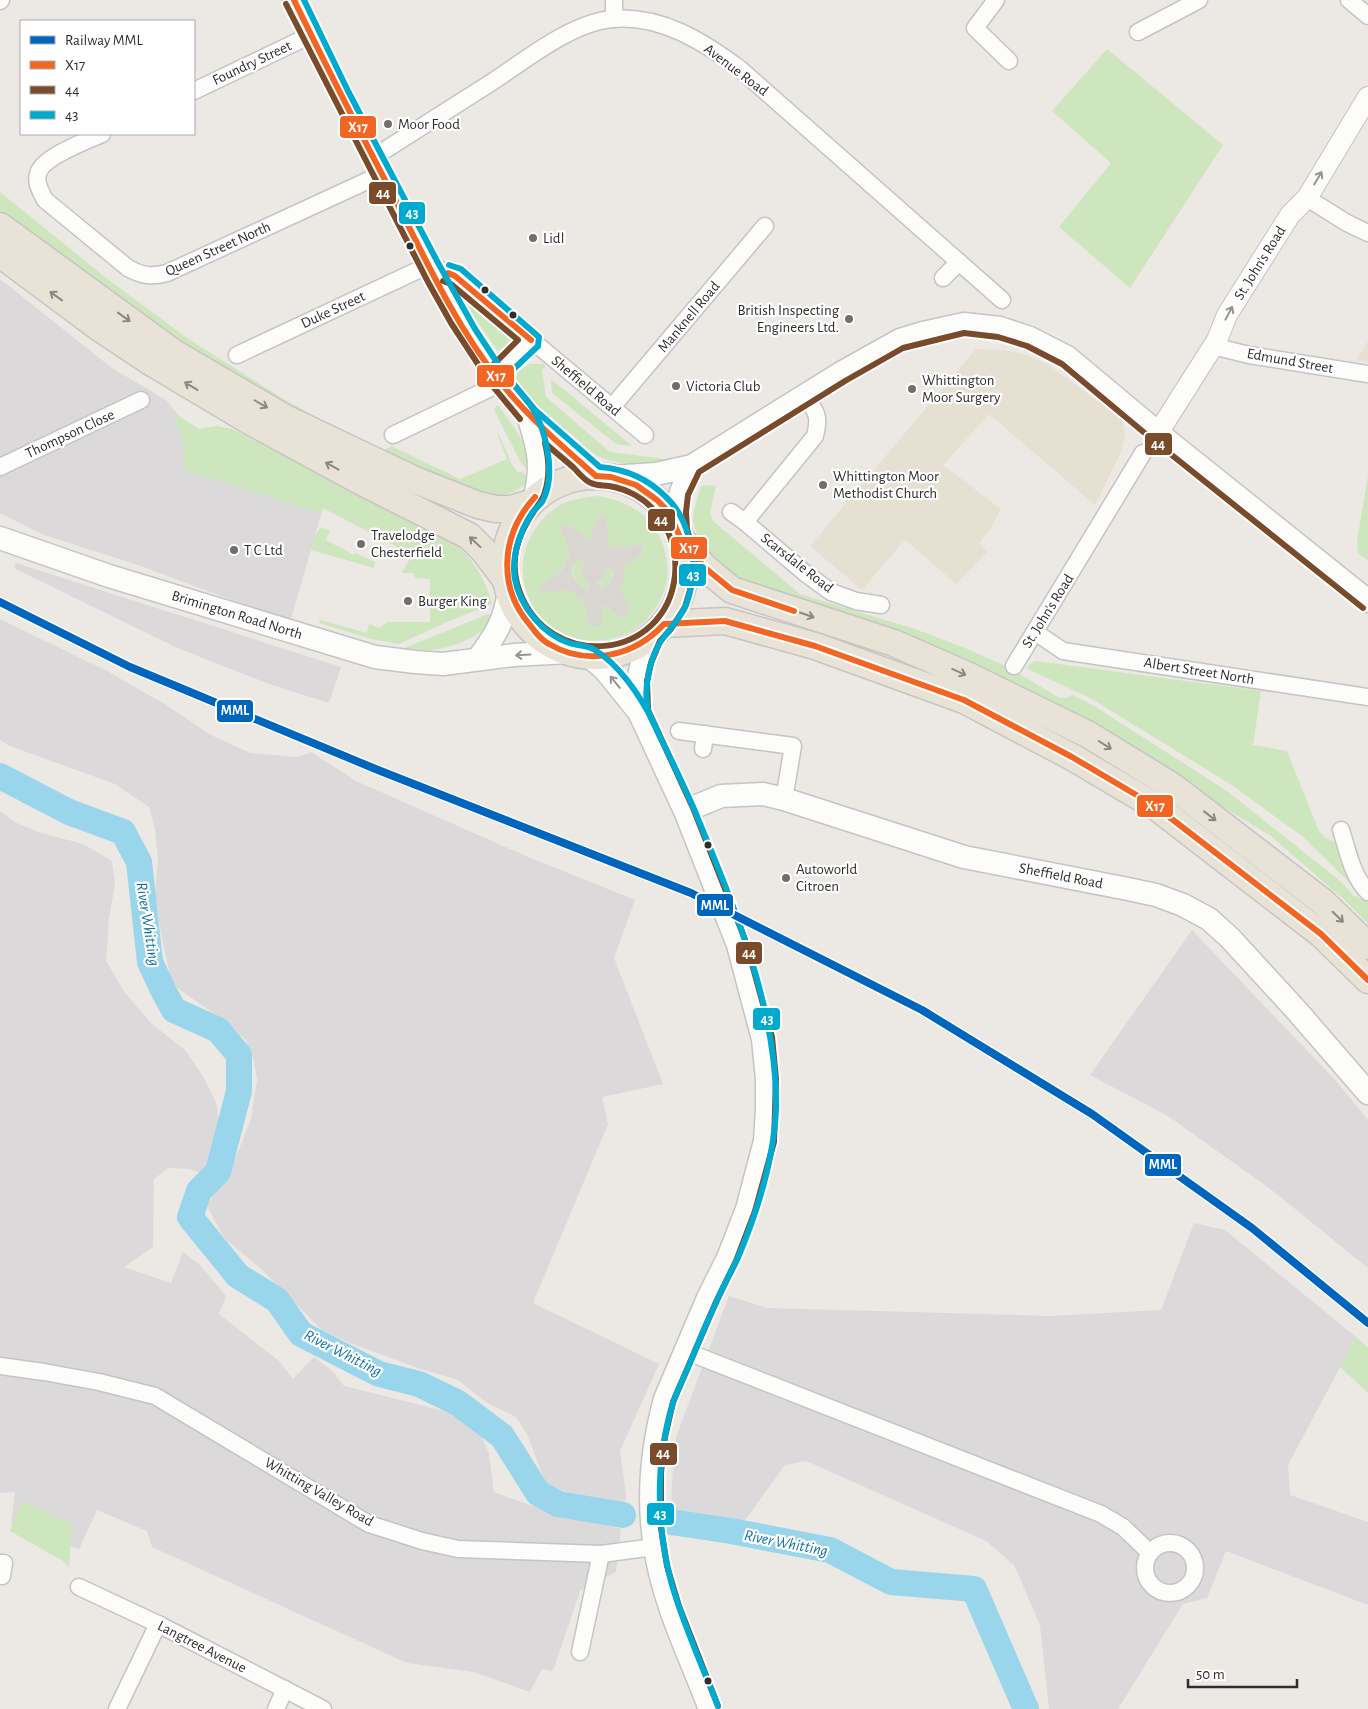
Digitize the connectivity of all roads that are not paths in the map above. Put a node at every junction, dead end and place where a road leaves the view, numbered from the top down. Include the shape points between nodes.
1 (294, 0) edge
2 (614, 0) edge
3 (996, 0) edge
4 (1199, 0) edge
5 (1350, 0) edge
6 (1368, 16) edge
7 (614, 19) junction
8 (1138, 32) dead end
9 (311, 35) junction
10 (1009, 61) dead end
11 (195, 90) edge
12 (1368, 97) edge
13 (100, 135) edge
14 (378, 166) junction
15 (1307, 198) junction
16 (0, 226) edge
17 (765, 226) dead end
18 (1368, 233) edge
19 (0, 254) edge
20 (959, 262) junction
21 (429, 265) junction
22 (943, 278) dead end
23 (1002, 300) dead end
24 (531, 340) junction
25 (1213, 346) junction
26 (237, 355) dead end
27 (1368, 374) edge
28 (498, 379) junction
29 (805, 396) junction
30 (141, 400) dead end
31 (612, 407) junction
32 (528, 415) junction
33 (1158, 433) junction
34 (393, 434) dead end
35 (645, 435) dead end
36 (1143, 453) dead end
37 (692, 466) junction
38 (0, 467) edge
39 (604, 477) junction
40 (531, 501) junction
41 (731, 512) dead end
42 (745, 522) junction
43 (679, 534) junction
44 (0, 538) edge
45 (508, 586) junction
46 (1368, 601) edge
47 (881, 606) dead end
48 (659, 630) junction
49 (1036, 632) junction
50 (578, 653) junction
51 (478, 659) junction
52 (1014, 666) dead end
53 (1368, 697) edge
54 (639, 712) junction
55 (679, 731) dead end
56 (784, 798) junction
57 (685, 811) junction
58 (1341, 830) dead end
59 (1368, 892) edge
60 (1368, 946) edge
61 (1368, 980) edge
62 (1368, 1093) edge
63 (685, 1351) junction
64 (0, 1366) edge
65 (654, 1547) junction
66 (1150, 1553) dead end
67 (601, 1554) junction
68 (79, 1588) dead end
69 (158, 1624) junction
70 (580, 1652) dead end
71 (285, 1689) junction
72 (116, 1709) edge
73 (276, 1709) edge
74 (323, 1709) edge
75 (710, 1709) edge

1 - 9 main road
2 - 7 street
3 - 10 street via 975,28
4 - 8 street
5 - 6 street
7 - 14 street, Avenue Road via 572,30
7 - 20 street, Avenue Road via 643,20 672,28 719,53
9 - 11 street, Foundry Street
9 - 14 main road
15 -> 12 street, St. John's Road
13 - 14 street, Queen Street North via 40,167 38,188 45,200 128,268 154,277 184,266
14 - 21 main road
15 - 18 street
25 -> 15 street, St. John's Road via 1227,315 1290,215
16 -> 40 highway via 174,353 285,418 416,480 478,505 511,509
17 - 31 street, Manknell Road
45 -> 19 highway via 484,551 469,536 253,423 149,361
20 - 22 street
20 - 23 street, Avenue Road
21 - 24 street, Sheffield Road via 455,276
21 - 26 street, Duke Street
21 - 28 main road
24 - 28 street
24 - 31 street, Sheffield Road
25 - 27 street, Edmund Street
25 - 33 street, St. John's Road
28 - 32 main road
28 - 34 street
29 - 33 main road via 900,340 964,324 1000,328 1067,356
29 - 37 main road
29 - 42 street, Scarsdale Road via 815,409 819,423 815,436
30 - 38 street, Thompson Close
31 - 35 street, Sheffield Road
32 - 39 main road
32 - 40 main road via 539,454 540,476
33 - 46 main road
36 - 49 street, St. John's Road
37 - 39 main road via 656,474
37 - 43 main road via 680,492 677,512
39 - 40 highway via 572,479
39 - 43 highway via 636,485 657,500 668,511
40 - 45 highway via 514,526 506,552
41 - 42 street, Scarsdale Road
42 - 47 street, Scarsdale Road via 831,592
43 - 48 highway via 684,554 684,578 677,603
43 -> 60 highway via 704,567 732,590 894,643 1089,735 1172,786 1323,902
44 - 51 main road, Brimington Road North via 109,576 375,656 443,664
45 - 50 highway via 523,619 539,636 549,644
45 - 51 main road via 502,624
48 - 50 highway via 637,647 620,652
48 - 54 main road via 643,660 638,680
48 - 61 highway via 725,621 815,646 964,700 1072,756 1155,806 1321,934
49 - 52 street, St. John's Road
49 - 53 street, Albert Street North via 1063,651
50 -> 51 main road, Brimington Road North
54 -> 50 main road via 605,670
54 - 57 main road
55 - 56 street via 704,742 793,746
56 - 57 main road, Sheffield Road via 763,794 721,796
56 - 62 main road, Sheffield Road via 964,857 1156,895 1183,905 1209,919 1230,938
57 - 63 main road via 738,945 763,1039 767,1079 765,1141 747,1210
58 - 59 street via 1353,867
63 - 65 main road via 660,1417 652,1482
63 - 66 street via 1101,1514 1123,1527
64 - 67 street, Whitting Valley Road via 63,1375 155,1396 369,1524 422,1541 458,1549
65 - 67 street, Whitting Valley Road
65 - 75 main road via 673,1617
67 - 70 street
68 - 69 street, Langtree Avenue
69 - 71 street, Langtree Avenue
69 - 72 street
71 - 73 street
71 - 74 street, Langtree Avenue

